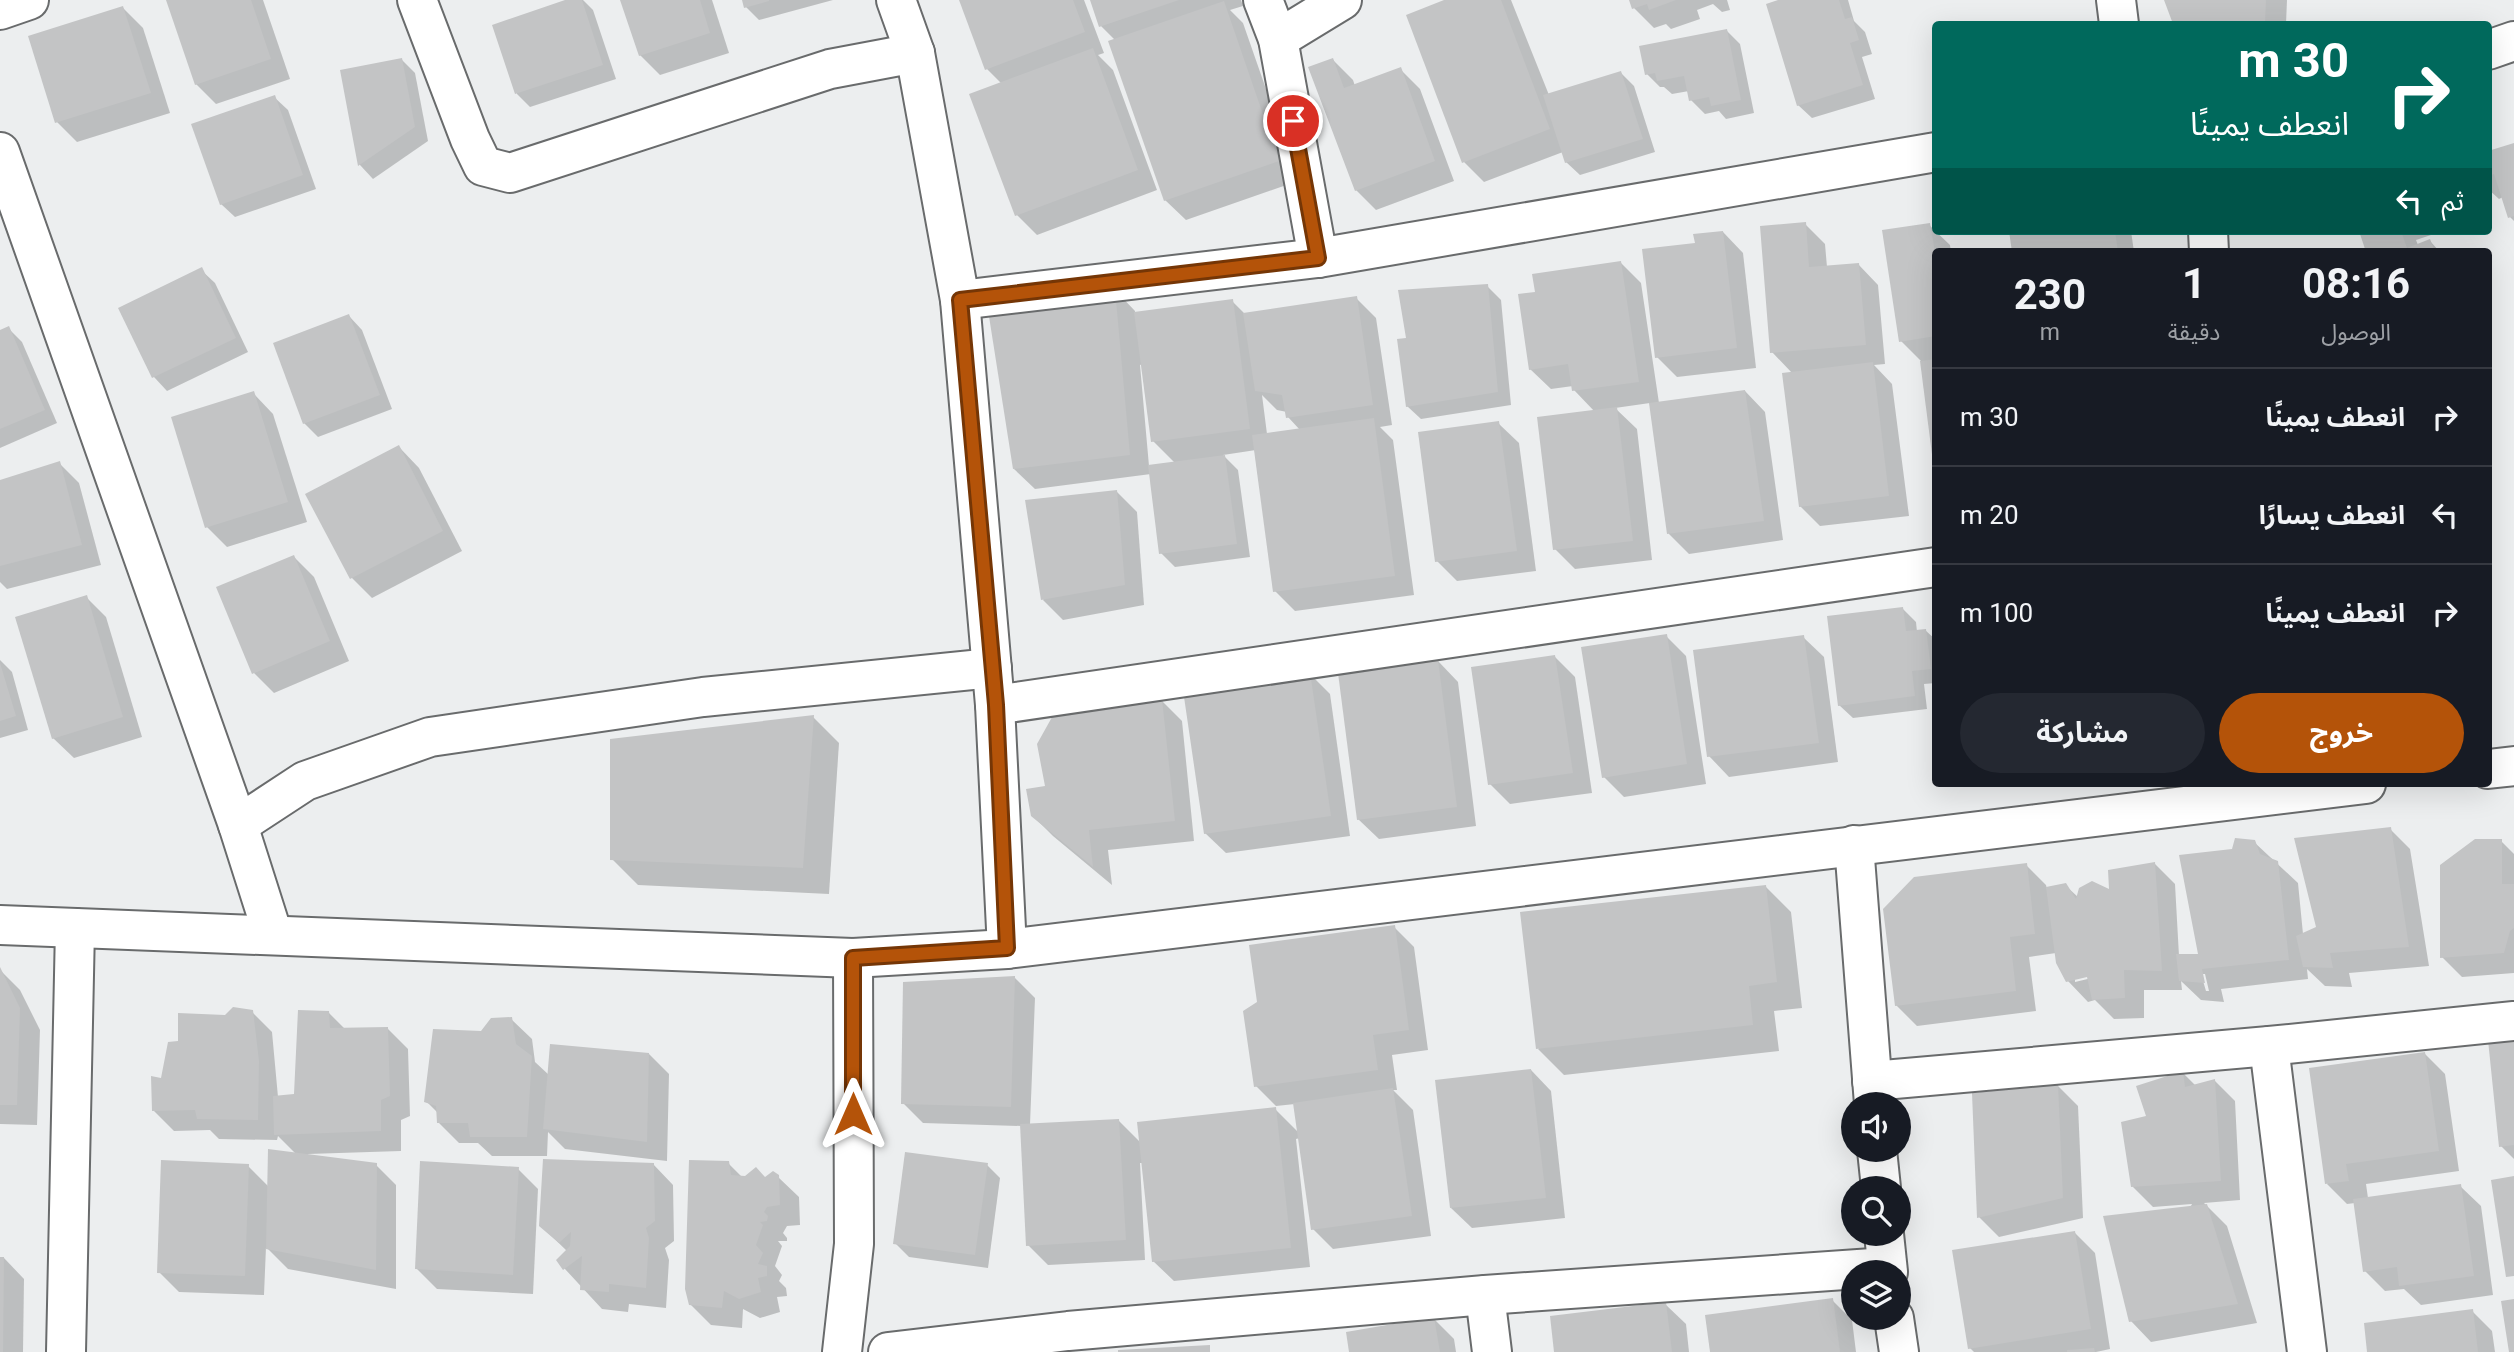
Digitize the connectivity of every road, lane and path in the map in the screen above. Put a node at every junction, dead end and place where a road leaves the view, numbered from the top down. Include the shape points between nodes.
1 (29, 0) edge
2 (417, 0) edge
3 (896, 0) edge
4 (1263, 0) edge
5 (1342, 0) edge
6 (2116, 0) edge
7 (0, 10) edge
8 (2119, 21) edge
9 (1278, 39) junction
10 (2514, 41) edge
11 (2492, 49) edge
12 (915, 53) junction
13 (0, 152) edge
14 (1932, 153) edge
15 (1318, 258) junction
16 (960, 300) junction
17 (1932, 568) edge
18 (994, 686) junction
19 (2514, 765) edge
20 (2492, 768) edge
21 (2319, 787) edge
22 (2243, 792) edge
23 (238, 825) junction
24 (1854, 845) junction
25 (0, 925) edge
26 (75, 928) junction
27 (273, 935) junction
28 (1007, 948) junction
29 (853, 958) junction
30 (2514, 1021) edge
31 (2269, 1046) junction
32 (1873, 1092) edge
33 (1887, 1258) edge
34 (1485, 1295) junction
35 (1896, 1330) edge
36 (66, 1352) edge
37 (842, 1352) edge
38 (888, 1352) edge
39 (1492, 1352) edge
40 (1899, 1352) edge
41 (2307, 1352) edge

1 - 7 street
2 - 12 street via 483,166 510,173 830,69
3 - 12 street
4 - 9 street
5 - 9 street
6 - 8 street
9 - 15 street
10 - 11 street
12 - 16 street
13 - 23 street
14 - 15 street
15 - 16 street
16 - 18 street
17 - 18 street
18 - 23 street via 703,698 430,737 305,781
18 - 28 street
19 - 20 street
21 - 22 street
22 - 24 street
23 - 27 street
24 - 28 street
24 - 32 street
25 - 26 street
26 - 27 street
26 - 36 street
27 - 29 street
28 - 29 street
29 - 37 street via 854,1244
30 - 31 street
31 - 32 street
31 - 41 street
33 - 34 street
34 - 38 street via 1068,1331
34 - 39 street
35 - 40 street

